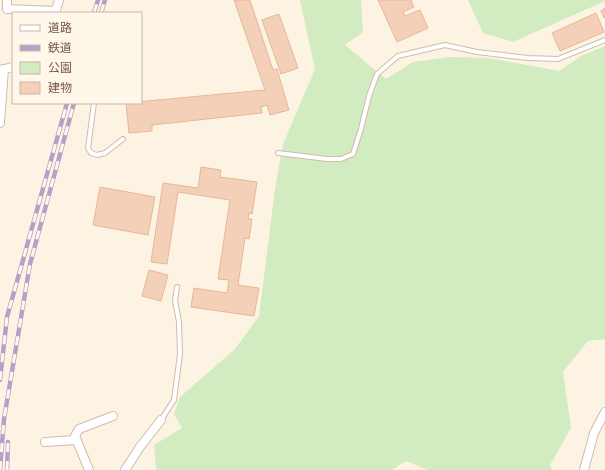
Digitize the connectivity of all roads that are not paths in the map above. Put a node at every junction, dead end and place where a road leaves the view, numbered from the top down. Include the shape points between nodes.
1 (7, 0) edge
2 (59, 0) edge
3 (55, 12) edge
4 (605, 40) edge
5 (12, 67) edge
6 (2, 69) edge
7 (94, 104) edge
8 (0, 123) edge
9 (123, 139) dead end
10 (278, 153) dead end
11 (177, 287) dead end
12 (605, 412) edge
13 (114, 416) dead end
14 (161, 420) joint
15 (76, 440) junction
16 (45, 442) dead end
17 (89, 470) edge
18 (125, 470) edge
19 (584, 470) edge

1 - 3 street via 7,9
2 - 3 street
4 - 10 lane via 558,59 476,52 445,45 398,56 377,74 353,154 341,159 327,159
5 - 6 street
6 - 8 street
7 - 9 lane via 88,148 91,153 105,153
11 - 14 lane via 175,301 179,322 180,354 174,400
12 - 19 street via 594,433
13 - 15 street via 79,429 75,436
14 - 18 street
15 - 16 street
15 - 17 street

